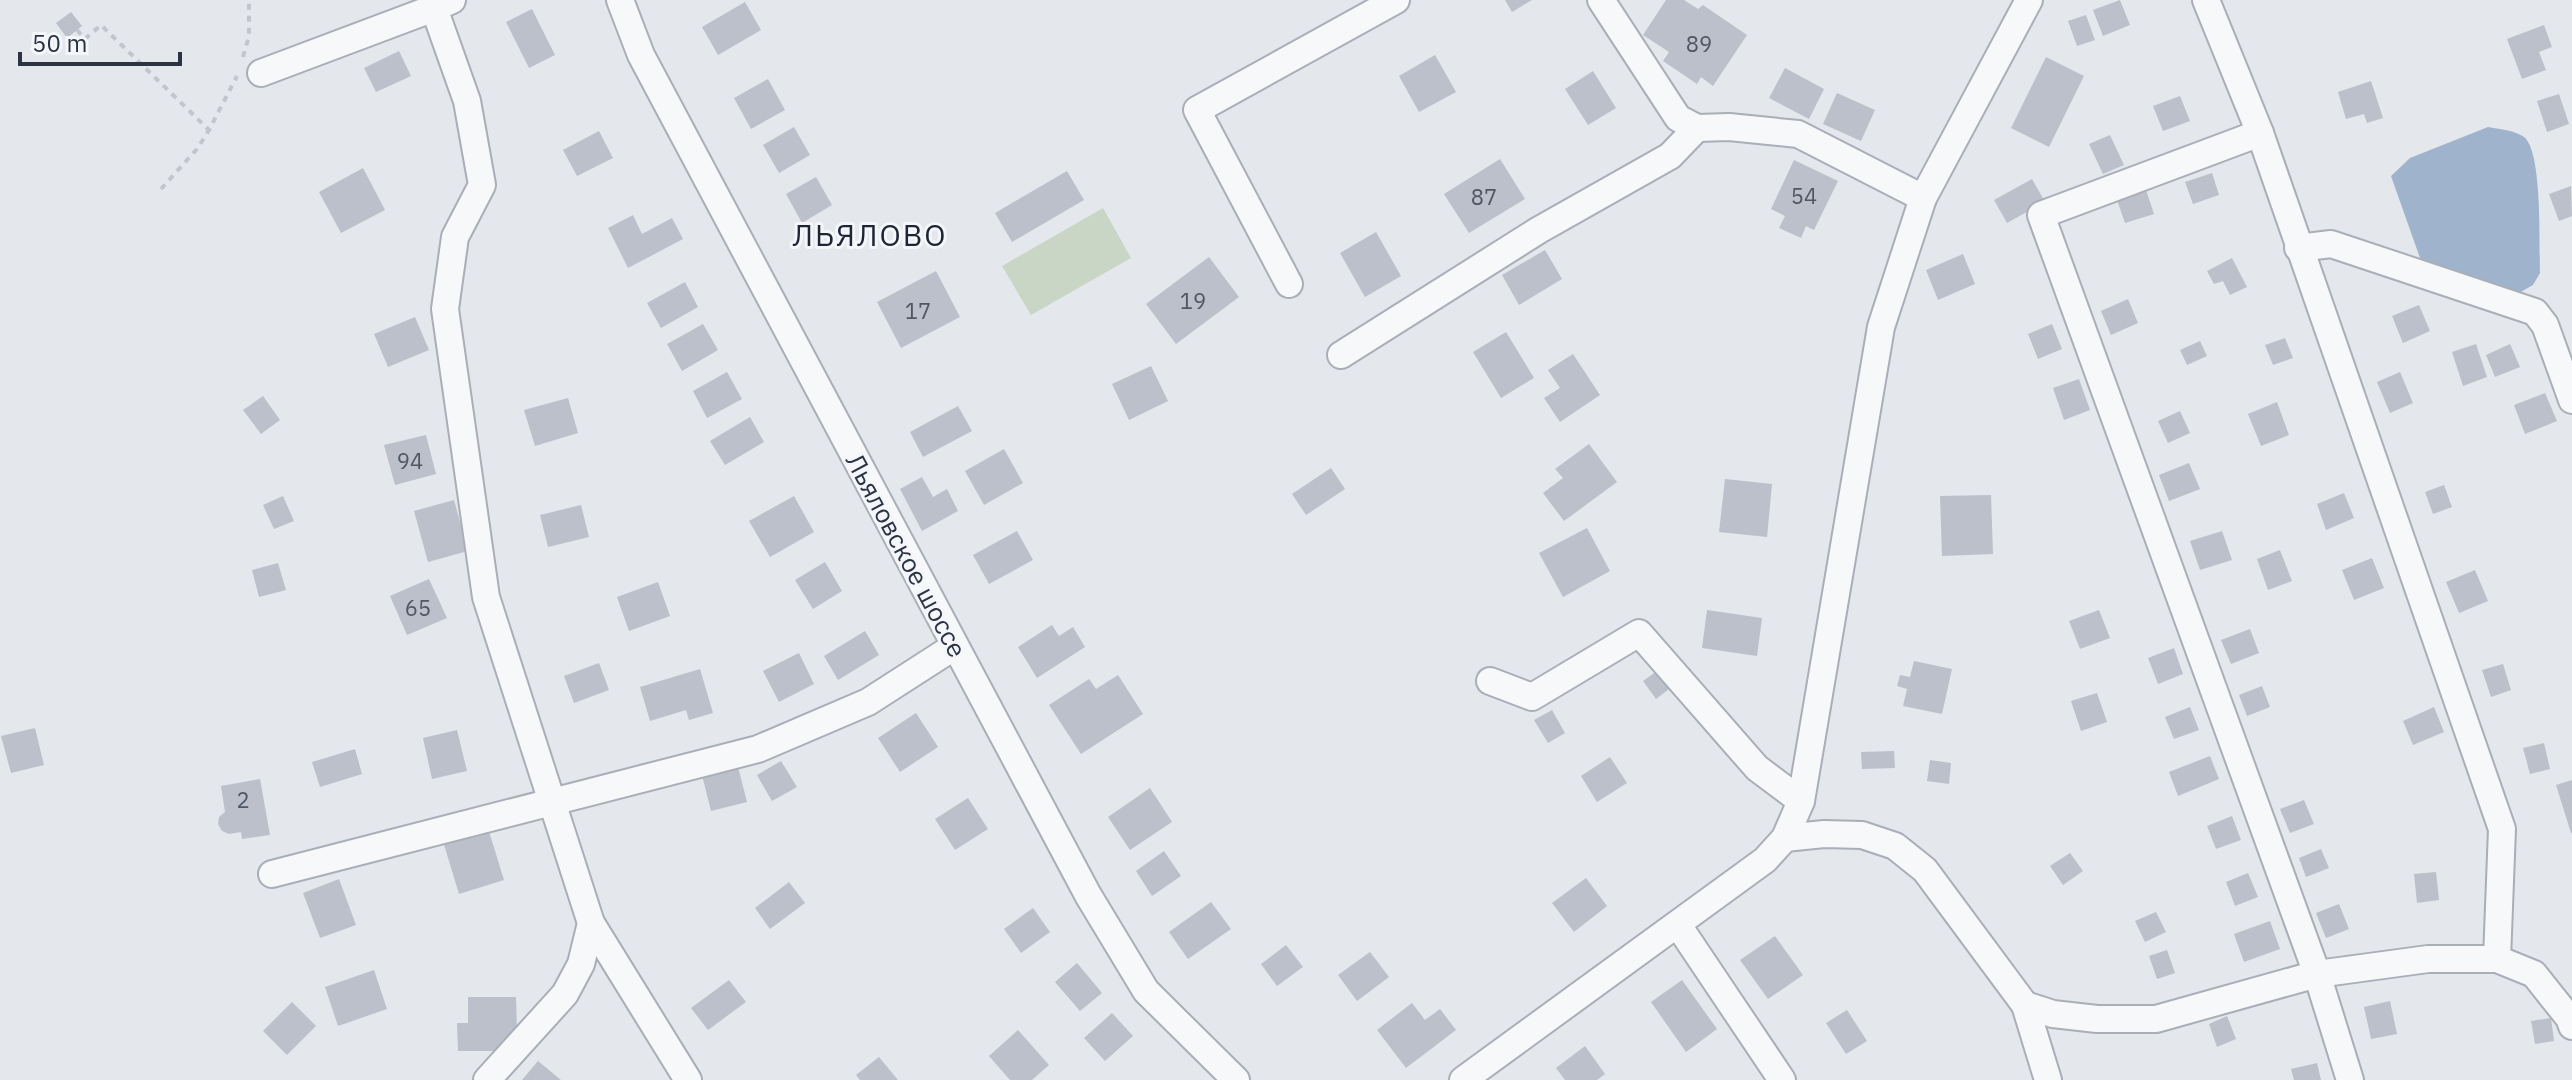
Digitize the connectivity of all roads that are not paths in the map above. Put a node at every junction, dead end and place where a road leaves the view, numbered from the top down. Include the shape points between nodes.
1 (620, 0) edge
2 (1396, 0) edge
3 (1601, 0) edge
4 (2029, 0) edge
5 (2206, 0) edge
6 (443, 4) edge
7 (247, 69) road end
8 (1697, 128) junction
9 (2260, 133) junction
10 (1923, 198) junction
11 (2298, 248) junction
12 (1289, 284) dead end
13 (1341, 355) dead end
14 (2572, 400) edge
15 (955, 646) junction
16 (1490, 681) dead end
17 (1801, 801) junction
18 (551, 803) junction
19 (1785, 838) junction
20 (272, 874) dead end
21 (591, 923) junction
22 (1678, 925) junction
23 (2497, 959) junction
24 (2317, 974) junction
25 (2025, 1005) junction
26 (2572, 1026) edge
27 (487, 1080) edge
28 (688, 1080) edge
29 (1236, 1080) edge
30 (1463, 1080) edge
31 (1782, 1080) edge
32 (2048, 1080) edge
33 (2350, 1080) edge

1 - 15 street, Льяловское шоссе via 641,55
2 - 12 street via 1197,110
3 - 8 street via 1678,118
4 - 10 street
5 - 9 street
6 - 7 street
6 - 18 street via 482,185 455,237 445,309 486,597
8 - 10 street via 1798,134
8 - 13 street via 1670,156 1539,230
9 - 11 street
9 - 24 street via 2041,215
10 - 17 street via 1881,327
11 - 14 street via 2331,244 2535,312 2545,325
11 - 23 street via 2502,829
15 - 18 street via 868,702 758,749
15 - 29 street, Льяловское шоссе via 1088,895 1146,991
16 - 17 street via 1532,697 1639,633 1757,768
17 - 19 street
18 - 20 street
18 - 21 street
19 - 22 street via 1765,860
19 - 25 street via 1862,835 1895,846 1925,870
21 - 27 street via 581,964 565,994
21 - 28 street
22 - 30 street
22 - 31 street
23 - 24 street via 2428,959
23 - 26 street via 2534,974
24 - 25 street via 2156,1019 2097,1019
24 - 33 street
25 - 32 street

